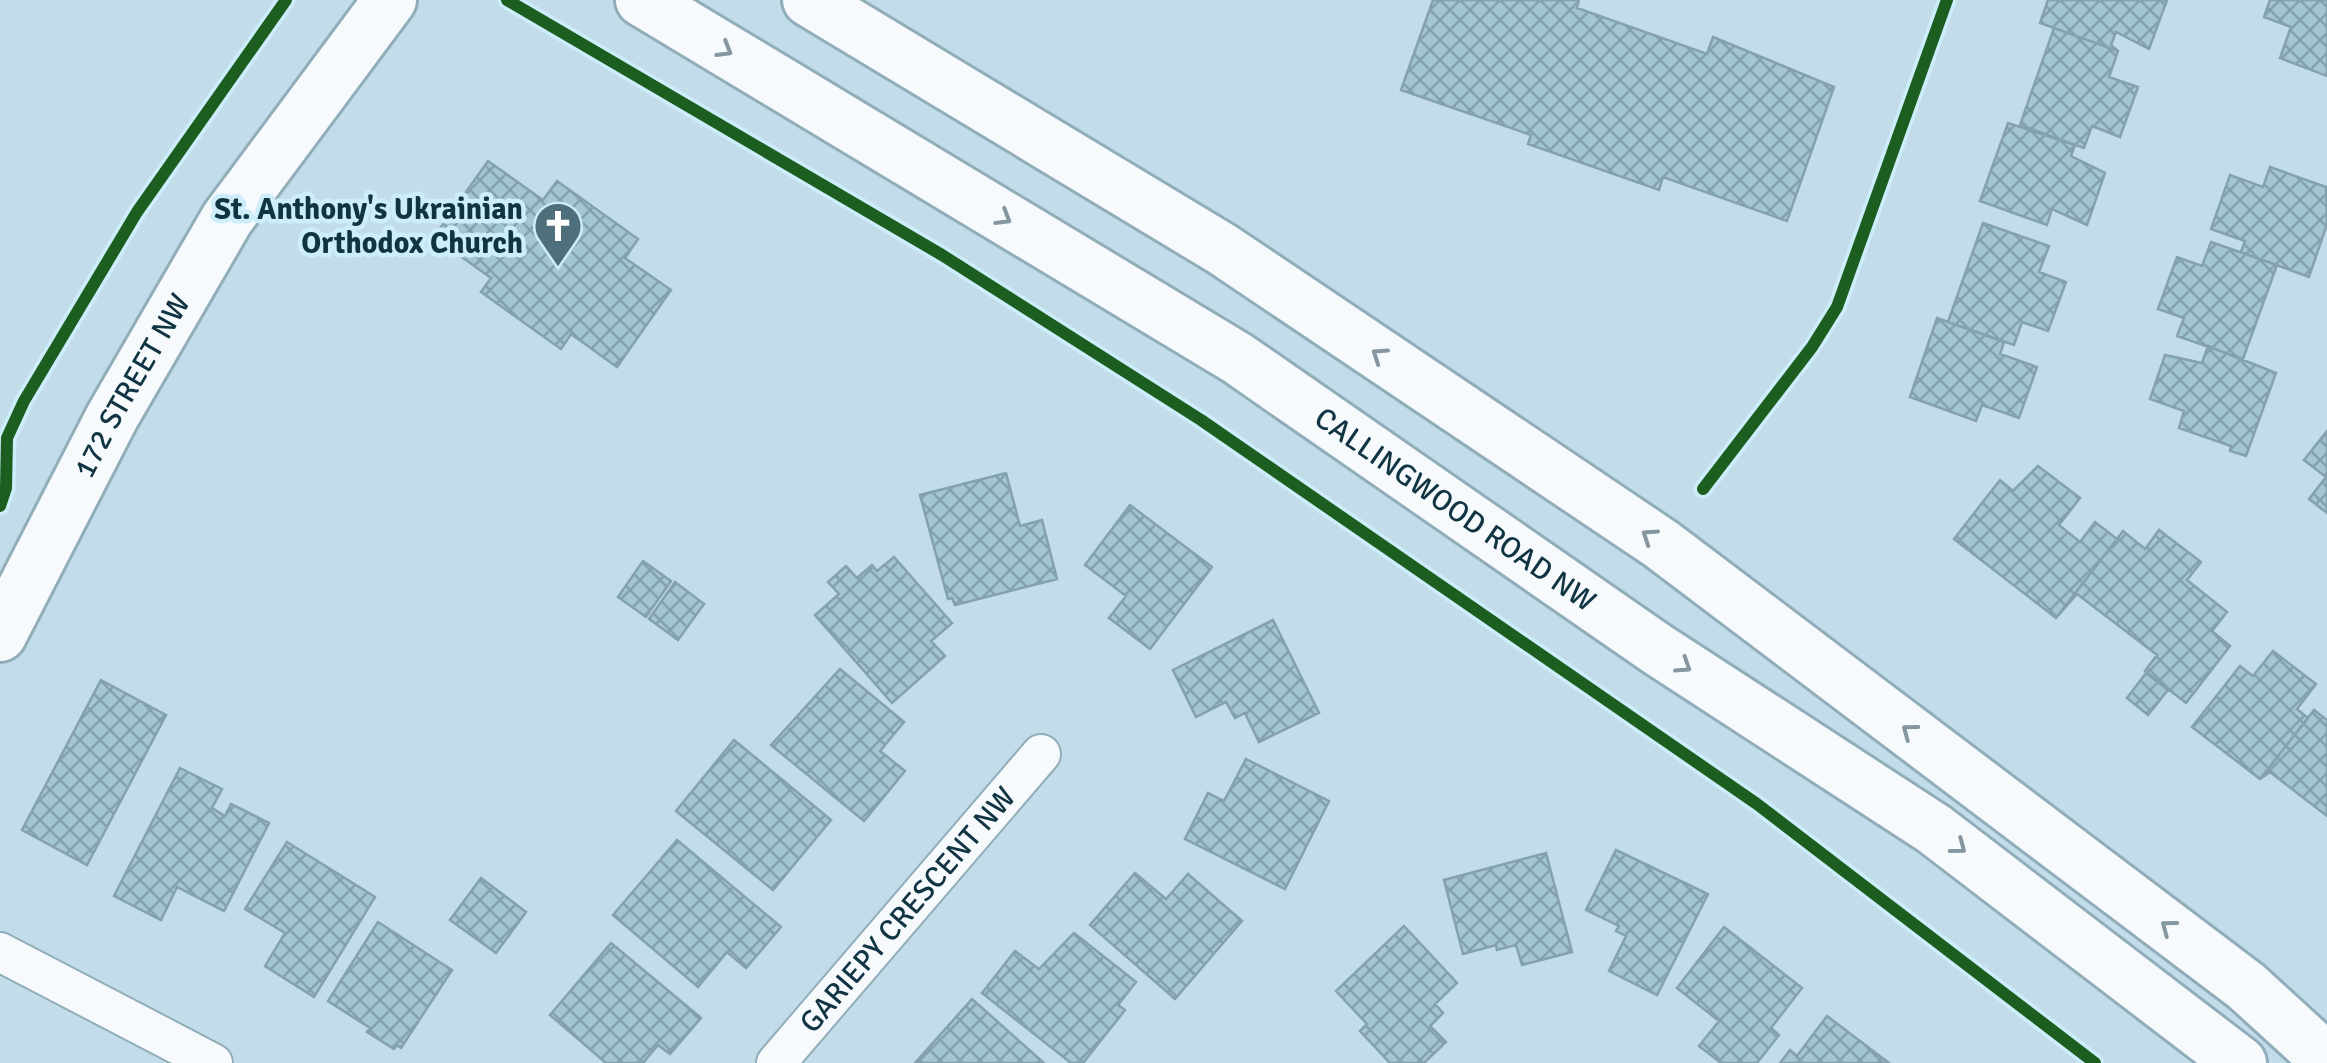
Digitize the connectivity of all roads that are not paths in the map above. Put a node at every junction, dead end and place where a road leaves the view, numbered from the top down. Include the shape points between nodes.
1 (390, 0) edge
2 (642, 0) edge
3 (808, 0) edge
4 (0, 635) edge
5 (1041, 754) dead end
6 (0, 952) edge
7 (2246, 986) junction
8 (2327, 1038) edge
9 (2327, 1060) edge
10 (213, 1063) edge
11 (776, 1063) edge
12 (2240, 1063) edge

1 - 4 main road, 172 STREET NW via 228,219 112,417
2 -> 12 main road, CALLINGWOOD ROAD NW via 1237,358 1657,649 1934,829
7 -> 3 main road via 1661,544 1222,249
5 - 11 street, GARIEPY CRESCENT NW
6 - 10 street
7 - 8 main road
7 - 9 main road

